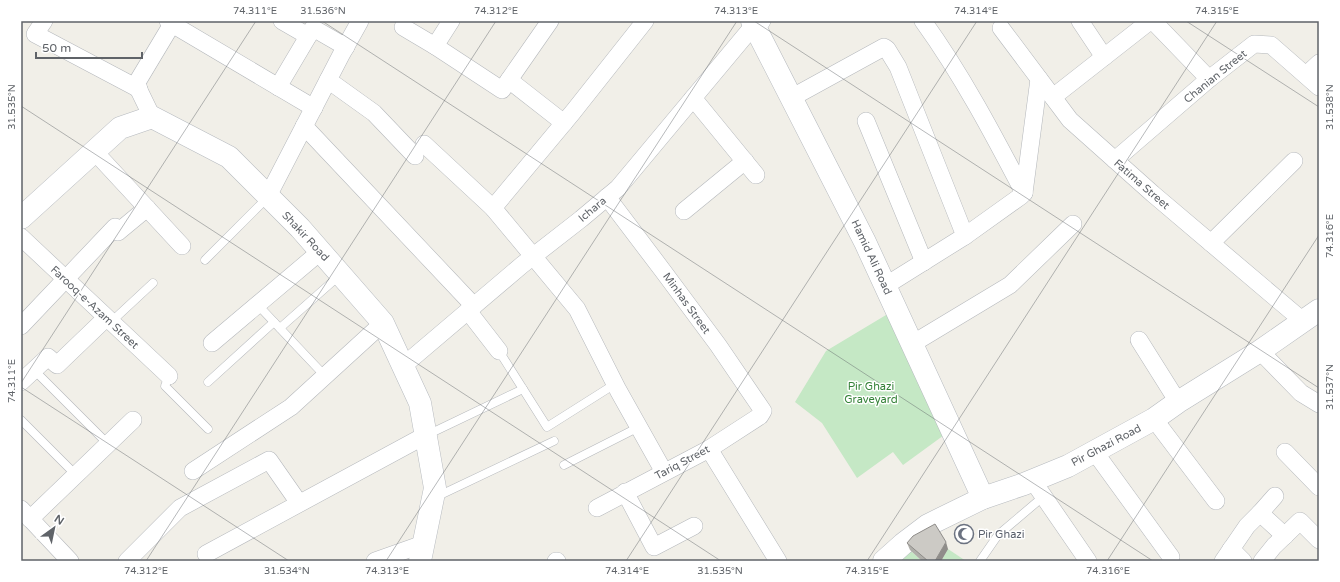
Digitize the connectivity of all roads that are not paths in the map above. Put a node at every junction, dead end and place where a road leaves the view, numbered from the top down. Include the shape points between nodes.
1 (44, 21) edge
2 (282, 21) edge
3 (360, 21) edge
4 (451, 21) edge
5 (550, 21) edge
6 (645, 21) edge
7 (923, 21) edge
8 (1080, 21) edge
9 (1152, 21) edge
10 (170, 22) edge
11 (756, 22) edge
12 (403, 27) dead end
13 (1001, 28) dead end
14 (308, 36) junction
15 (436, 46) junction
16 (346, 47) junction
17 (1104, 57) junction
18 (1319, 63) edge
19 (1306, 75) junction
20 (1039, 79) junction
21 (1209, 79) junction
22 (328, 80) junction
23 (509, 80) junction
24 (278, 87) junction
25 (1319, 87) edge
26 (139, 89) junction
27 (1053, 97) junction
28 (693, 98) junction
29 (791, 98) junction
30 (314, 108) junction
31 (152, 117) junction
32 (866, 121) dead end
33 (564, 123) junction
34 (304, 126) junction
35 (94, 151) junction
36 (1115, 160) junction
37 (745, 161) junction
38 (1294, 161) dead end
39 (756, 175) dead end
40 (1024, 193) junction
41 (268, 196) junction
42 (607, 197) junction
43 (147, 208) junction
44 (493, 208) junction
45 (24, 210) edge
46 (684, 211) dead end
47 (1074, 224) dead end
48 (966, 236) junction
49 (21, 237) edge
50 (1211, 243) junction
51 (182, 246) dead end
52 (321, 252) junction
53 (534, 256) junction
54 (205, 260) dead end
55 (924, 262) junction
56 (341, 275) junction
57 (66, 280) junction
58 (153, 283) dead end
59 (885, 286) junction
60 (258, 304) junction
61 (471, 309) junction
62 (1311, 315) edge
63 (108, 320) junction
64 (383, 323) junction
65 (277, 325) junction
66 (21, 326) edge
67 (1138, 340) dead end
68 (212, 343) dead end
69 (912, 344) junction
70 (500, 351) joint
71 (1260, 351) junction
72 (403, 366) junction
73 (34, 370) junction
74 (168, 376) joint
75 (325, 376) junction
76 (21, 382) edge
77 (208, 382) dead end
78 (615, 384) junction
79 (523, 389) junction
80 (1178, 402) junction
81 (1319, 404) edge
82 (763, 411) joint
83 (1154, 419) junction
84 (21, 420) edge
85 (133, 420) dead end
86 (639, 426) junction
87 (208, 429) dead end
88 (426, 435) junction
89 (554, 441) dead end
90 (108, 444) junction
91 (709, 449) junction
92 (1094, 451) junction
93 (1285, 452) dead end
94 (564, 465) dead end
95 (193, 471) dead end
96 (664, 472) junction
97 (76, 474) junction
98 (1319, 487) edge
99 (1038, 488) junction
100 (625, 492) junction
101 (1276, 496) dead end
102 (433, 498) junction
103 (983, 498) junction
104 (1216, 501) dead end
105 (299, 503) junction
106 (597, 508) dead end
107 (1260, 513) junction
108 (26, 514) edge
109 (694, 526) dead end
110 (1285, 536) junction
111 (1319, 540) edge
112 (422, 552) edge
113 (206, 554) dead end
114 (1171, 557) dead end
115 (1232, 557) edge
116 (70, 561) edge
117 (127, 561) edge
118 (375, 561) edge
119 (778, 561) edge
120 (884, 561) edge
121 (980, 561) edge
122 (1088, 561) edge
123 (1262, 561) edge

1 - 26 street via 35,34
2 - 14 street
3 - 16 street
4 - 15 street
5 - 23 street
6 - 33 street
7 - 40 street via 988,124
8 - 17 street
9 - 17 street
9 - 21 street
10 - 24 street
10 - 26 street via 136,84
11 - 28 street, Ichara
11 - 29 street, Hamid Ali Road
12 - 15 street
13 - 20 street, Fatima Street
14 - 16 street via 313,28
14 - 24 street
15 - 23 street via 502,90
16 - 22 street
17 - 27 street
18 - 19 street
19 - 21 street, Chanian Street via 1271,45 1254,44
19 - 25 street, Chanian Street
20 - 27 street, Fatima Street
20 - 40 street
21 - 36 street, Chanian Street
22 - 30 street
22 - 44 street via 374,113
23 - 33 street
24 - 30 street
26 - 31 street
27 - 36 street, Fatima Street via 1070,120
28 - 37 street
28 - 42 street, Ichara via 618,188
29 - 48 street via 886,47 898,67
29 - 59 street, Hamid Ali Road
30 - 34 street
31 - 35 street via 120,128
31 - 41 street, Shakir Road via 229,157
32 - 55 street
33 - 44 street
34 - 41 street
34 - 61 street
35 - 43 street
35 - 45 street
36 - 50 street, Fatima Street
37 - 39 street
37 - 46 street
38 - 50 street
40 - 48 street
41 - 52 street, Shakir Road
41 - 54 lane
42 - 53 street, Ichara
42 - 82 street, Minhas Street
43 - 51 street
43 - 57 street via 118,232 115,228
44 - 53 street
47 - 69 street via 1010,285
48 - 55 street
49 - 57 street, Farooq-e-Azam Street
50 - 62 street, Fatima Street
52 - 56 street, Shakir Road
52 - 60 street
53 - 61 street, Ichara
53 - 78 street via 577,309
55 - 59 street
56 - 64 street, Shakir Road
56 - 65 lane
57 - 63 street, Farooq-e-Azam Street
57 - 66 street
58 - 63 lane
59 - 69 street, Hamid Ali Road
60 - 65 lane
60 - 68 street
61 - 70 street
61 - 72 street, Ichara
62 - 71 street, Pir Ghazi Road
63 - 73 street via 57,365 48,357
63 - 74 street, Farooq-e-Azam Street
64 - 72 street, Shakir Road
64 - 75 street
65 - 75 lane
65 - 77 lane
67 - 80 street
69 - 103 street, Hamid Ali Road
70 - 79 lane
71 - 80 street, Pir Ghazi Road
71 - 81 street via 1301,393
72 - 88 street, Shakir Road via 420,403
73 - 76 street
73 - 90 lane
74 - 87 lane via 165,386
75 - 95 street via 291,407
78 - 79 lane via 547,427
78 - 86 street
79 - 88 lane
80 - 83 street, Pir Ghazi Road
82 - 91 street, Tariq Street via 760,416
83 - 92 street, Pir Ghazi Road
83 - 104 street
84 - 97 lane
85 - 90 street
86 - 94 lane
86 - 96 street
88 - 102 street, Shakir Road via 435,488
88 - 105 street
89 - 102 lane
90 - 97 street
91 - 96 street, Tariq Street
91 - 119 street
92 - 99 street, Pir Ghazi Road
92 - 114 street
93 - 98 street
96 - 100 street, Tariq Street
97 - 108 street
99 - 103 street, Pir Ghazi Road
99 - 121 lane via 998,535
99 - 122 street
100 - 106 street, Tariq Street
100 - 109 street via 654,547
101 - 107 street
102 - 112 street, Shakir Road
103 - 120 street, Pir Ghazi Road via 928,524
105 - 113 street
105 - 117 street via 269,460 180,508
107 - 110 street
107 - 115 street via 1247,526
108 - 116 street
110 - 111 street via 1300,522
110 - 123 street
112 - 118 street

